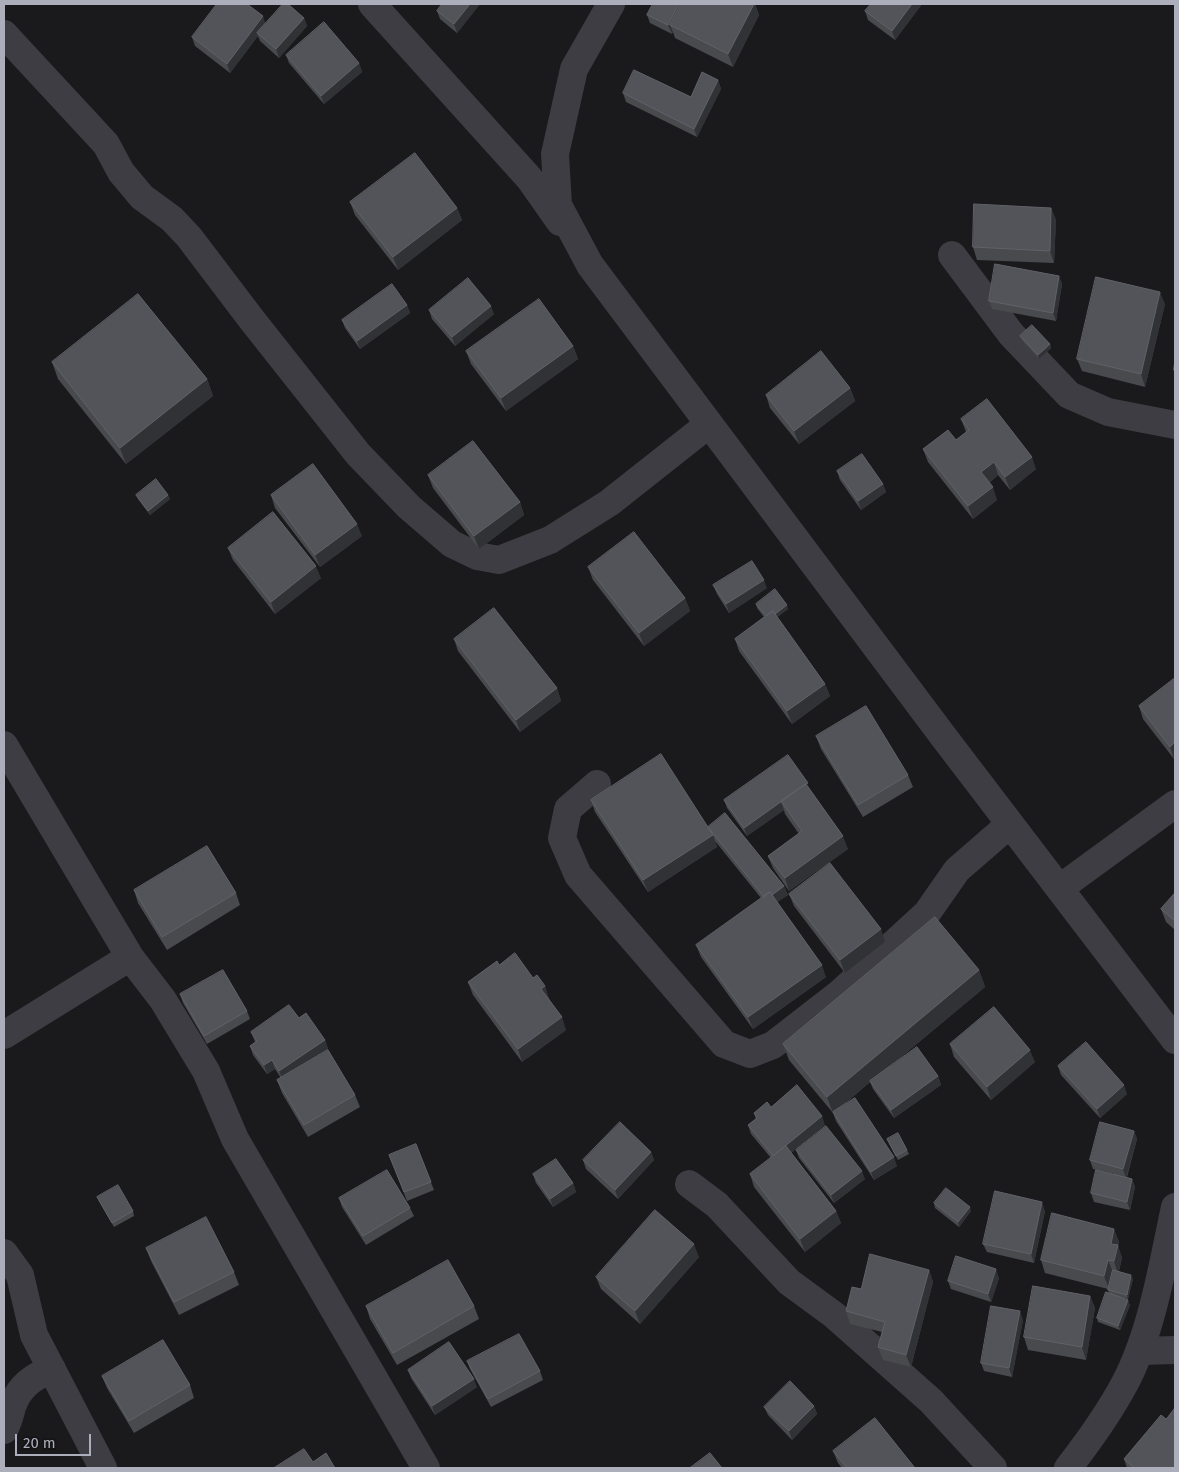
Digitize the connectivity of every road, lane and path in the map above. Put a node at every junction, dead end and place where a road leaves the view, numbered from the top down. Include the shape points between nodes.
1 (372, 4) edge
2 (611, 4) edge
3 (4, 34) edge
4 (952, 254) dead end
5 (590, 265) junction
6 (709, 424) junction
7 (1175, 425) edge
8 (4, 745) edge
9 (597, 784) dead end
10 (1175, 804) edge
11 (1010, 824) junction
12 (1060, 888) junction
13 (130, 957) junction
14 (4, 1035) edge
15 (1175, 1040) edge
16 (689, 1184) dead end
17 (1175, 1207) edge
18 (4, 1252) edge
19 (1175, 1350) edge
20 (1138, 1351) junction
21 (52, 1369) junction
22 (4, 1430) edge
23 (103, 1468) edge
24 (426, 1468) edge
25 (993, 1468) edge
26 (1068, 1468) edge

1 - 5 street via 529,178
2 - 5 street via 574,70 555,154 558,206
3 - 6 street via 106,144 121,172 142,197 172,219 189,237 358,454 409,507 452,544 477,556 499,560 550,540 609,503
4 - 7 street via 1011,334 1069,395 1108,412
5 - 6 street
6 - 11 street
8 - 13 street
9 - 11 street via 568,809 562,838 578,875 724,1044 750,1054 773,1046 840,993 927,913 957,870
10 - 12 street
11 - 12 street
12 - 15 street
13 - 14 street
13 - 24 street via 163,1000 206,1071 235,1139
16 - 25 street via 717,1205 789,1282 834,1315 931,1401
17 - 20 street via 1147,1327
18 - 21 street via 20,1275 34,1335
19 - 20 street
20 - 26 street via 1126,1382 1090,1440
21 - 22 street via 24,1384
21 - 23 street

